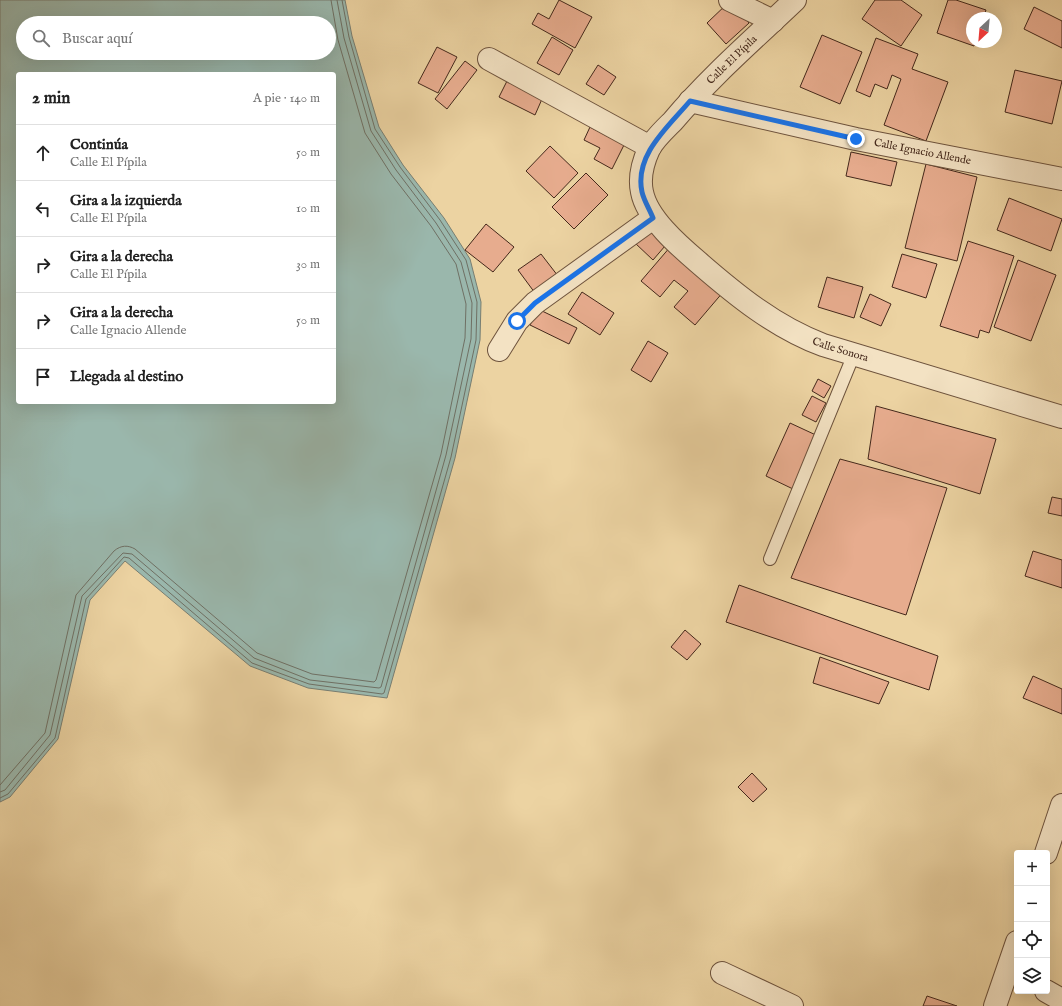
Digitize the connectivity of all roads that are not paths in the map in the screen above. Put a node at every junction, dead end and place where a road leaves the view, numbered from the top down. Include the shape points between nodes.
1 (730, 0) edge
2 (795, 0) edge
3 (773, 21) junction
4 (489, 59) dead end
5 (690, 101) junction
6 (650, 147) junction
7 (1062, 178) edge
8 (653, 218) junction
9 (499, 350) dead end
10 (854, 354) junction
11 (1062, 417) edge
12 (770, 558) dead end
13 (1062, 804) edge
14 (1047, 850) edge
15 (1014, 958) edge
16 (1012, 971) edge
17 (722, 973) dead end
18 (1050, 993) edge
19 (1062, 1000) edge
20 (792, 1006) edge
21 (995, 1006) edge

1 - 3 street
2 - 3 street, Calle El Pípila
3 - 5 street, Calle El Pípila
4 - 6 street
5 - 6 street, Calle El Pípila
5 - 7 street, Calle Ignacio Allende via 856,139
6 - 8 street, Calle El Pípila via 641,180 642,193
8 - 9 street via 535,303 517,321
8 - 10 street, Calle Sonora via 693,258 767,317 801,337
10 - 11 street, Calle Sonora
10 - 12 lane
13 - 14 street
15 - 16 street
16 - 21 street
17 - 20 street
18 - 19 street

